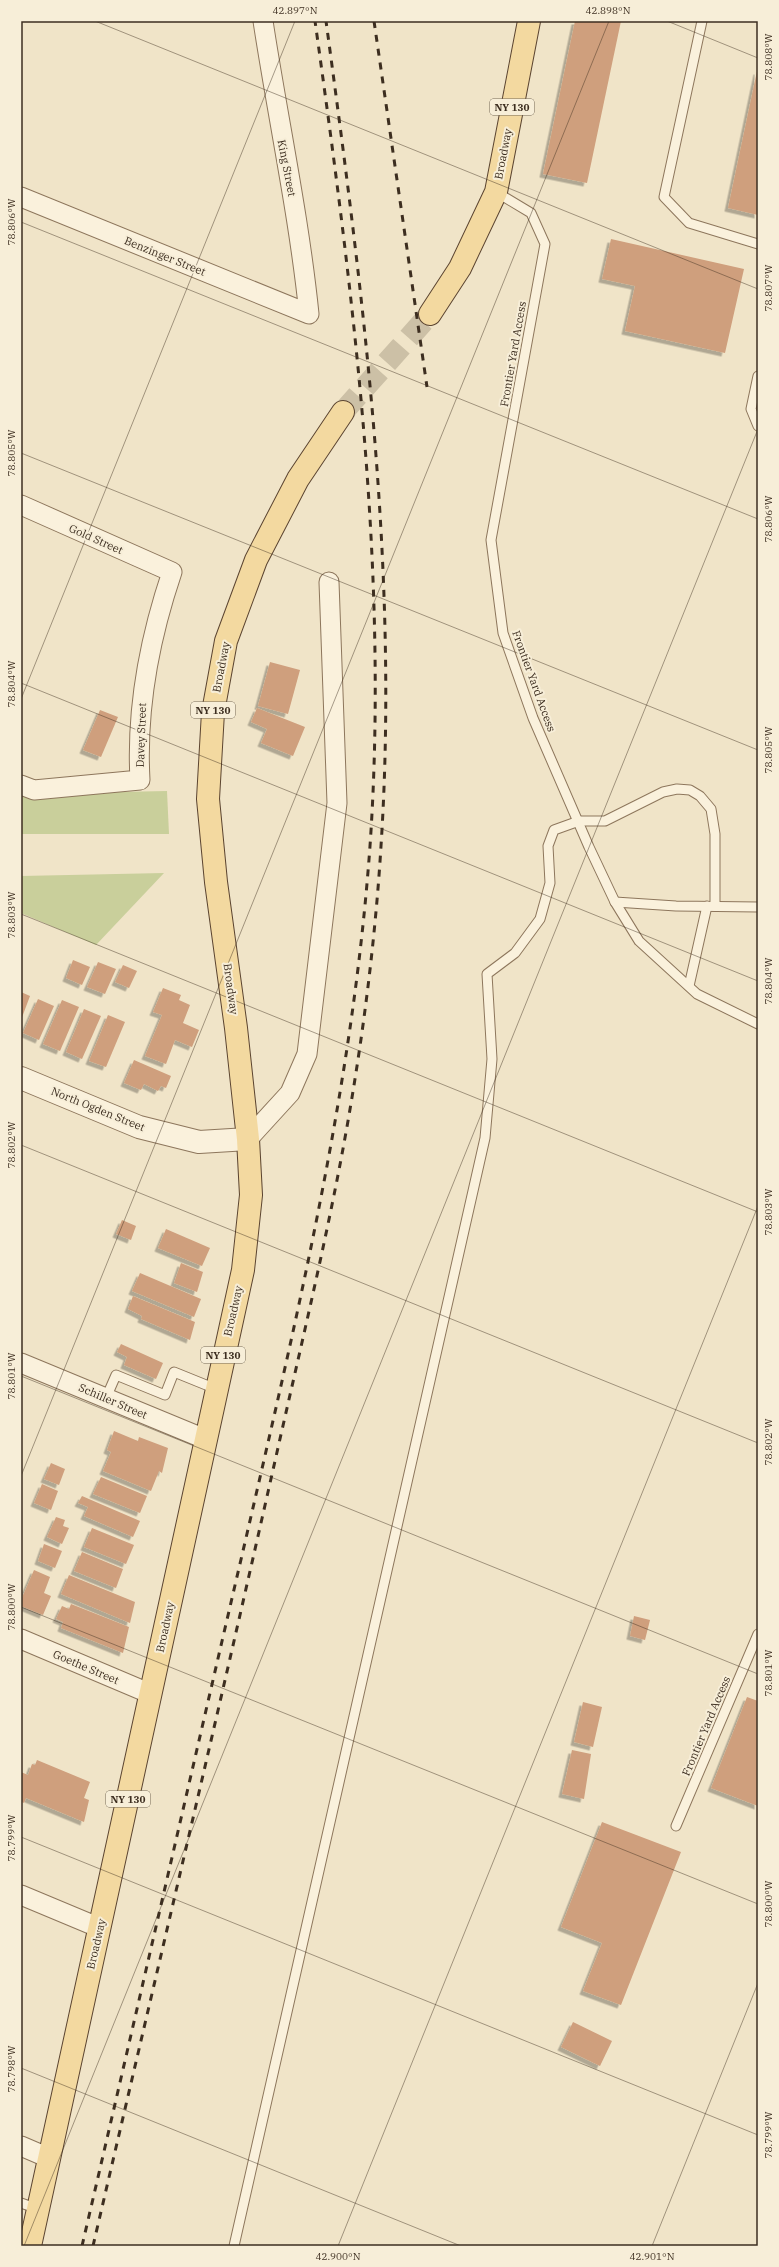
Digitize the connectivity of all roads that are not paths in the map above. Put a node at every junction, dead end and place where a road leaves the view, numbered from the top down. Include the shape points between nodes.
1 (262, 21) edge
2 (529, 21) edge
3 (702, 21) edge
4 (496, 192) junction
5 (21, 197) edge
6 (758, 244) edge
7 (310, 314) joint
8 (430, 314) tunnel mouth
9 (758, 376) edge
10 (343, 412) tunnel mouth
11 (758, 426) edge
12 (21, 505) edge
13 (172, 572) joint
14 (329, 582) dead end
15 (21, 785) edge
16 (579, 821) junction
17 (615, 902) junction
18 (711, 906) junction
19 (758, 907) edge
20 (689, 986) junction
21 (758, 1024) edge
22 (21, 1078) edge
23 (248, 1139) junction
24 (21, 1363) edge
25 (216, 1389) junction
26 (106, 1398) junction
27 (205, 1439) junction
28 (758, 1634) edge
29 (21, 1639) edge
30 (151, 1694) junction
31 (676, 1826) dead end
32 (21, 1895) edge
33 (100, 1928) junction
34 (21, 2146) edge
35 (49, 2158) junction
36 (29, 2206) edge
37 (30, 2246) edge
38 (234, 2246) edge

1 - 7 street, King Street via 302,245
2 - 4 main road, Broadway / NY 130
3 - 6 lane via 664,197 689,223
4 - 8 main road, NY 130 via 460,268
4 - 16 lane, Frontier Yard Access via 531,213 545,244 491,540 496,586 503,633 533,718
5 - 7 street, Benzinger Street
9 - 11 lane via 751,409
10 - 23 main road, Broadway / NY 130 via 298,479 256,560 226,640 213,712 208,799
12 - 13 street, Gold Street
13 - 15 street, Davey Street via 156,618 146,666 140,715 140,780 34,790
14 - 23 street via 338,803 307,1054 290,1093
16 - 17 lane, Frontier Yard Access
16 - 18 lane via 605,821 663,792 677,789 690,790 700,796 711,809 714,828
16 - 38 lane via 554,830 548,846 550,883 540,919 514,953 487,974 492,1058 485,1138
17 - 18 lane
17 - 20 lane, Frontier Yard Access via 639,941
18 - 19 lane
18 - 20 lane
20 - 21 lane, Frontier Yard Access via 698,994
22 - 23 street, North Ogden Street via 139,1127 199,1142
23 - 25 main road, Broadway / NY 130 via 251,1195 243,1270
24 - 26 street, Schiller Street
25 - 26 lane via 174,1372 165,1395 116,1375
25 - 27 main road, Broadway / NY 130
26 - 27 street, Schiller Street
27 - 30 main road, Broadway / NY 130
28 - 31 lane, Frontier Yard Access
29 - 30 street, Goethe Street
30 - 33 main road, Broadway / NY 130
32 - 33 street
33 - 35 main road, Broadway / NY 130
34 - 35 street
35 - 36 main road, Broadway / NY 130
36 - 37 main road, Broadway / NY 130

